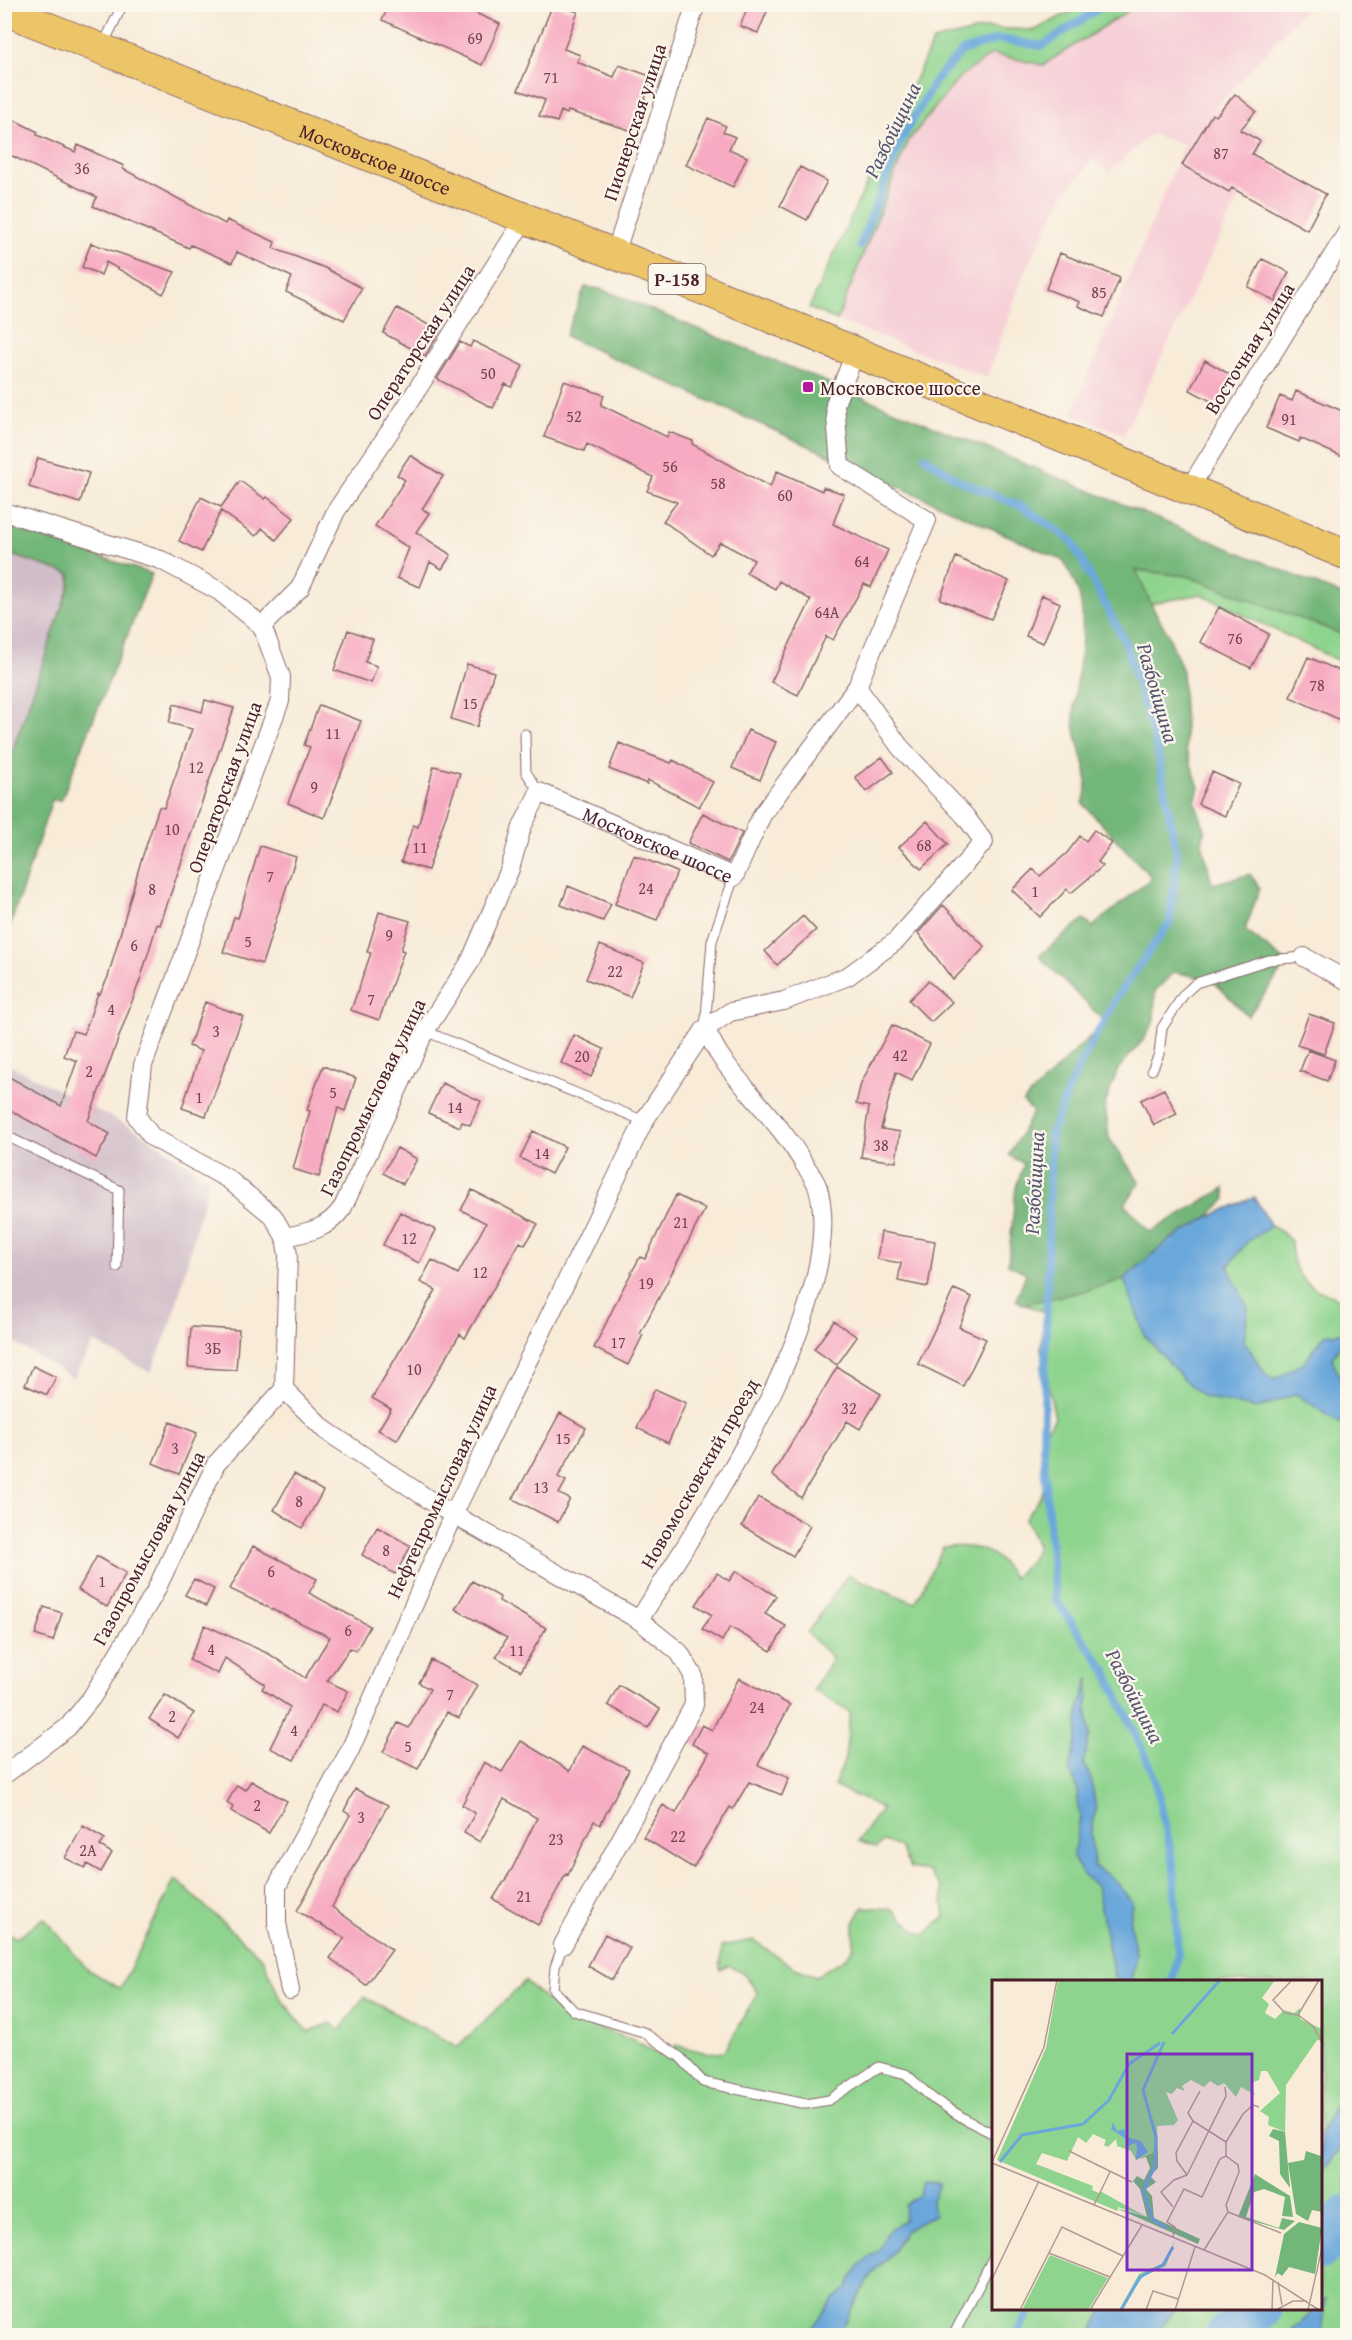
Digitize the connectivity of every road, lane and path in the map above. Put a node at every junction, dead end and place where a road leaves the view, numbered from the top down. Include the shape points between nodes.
1 (123, 4) edge
2 (696, 4) edge
3 (4, 10) edge
4 (100, 50) junction
5 (525, 218) junction
6 (1347, 231) edge
7 (615, 254) junction
8 (855, 353) junction
9 (1189, 489) junction
10 (4, 512) edge
11 (1347, 555) edge
12 (262, 626) junction
13 (856, 687) junction
14 (525, 734) dead end
15 (539, 792) junction
16 (734, 877) junction
17 (1304, 957) joint
18 (1347, 981) edge
19 (705, 1029) junction
20 (424, 1031) junction
21 (1152, 1070) dead end
22 (644, 1121) junction
23 (4, 1135) edge
24 (285, 1238) junction
25 (117, 1267) dead end
26 (284, 1389) junction
27 (453, 1515) junction
28 (639, 1620) junction
29 (4, 1775) edge
30 (563, 1945) joint
31 (290, 1990) dead end
32 (992, 2133) edge
33 (992, 2258) edge
34 (953, 2336) edge

1 - 4 lane
2 - 7 street, Пионерская улица
3 - 4 main road, Московское шоссе / Р-158
4 - 5 main road, Московское шоссе / Р-158
5 - 7 main road, Московское шоссе / Р-158
5 - 12 street, Операторская улица via 336,511 300,588
6 - 9 street, Восточная улица
7 - 8 main road, Московское шоссе / Р-158
8 - 9 main road, Московское шоссе / Р-158
8 - 13 street, Московское шоссе via 835,404 840,466 927,520
9 - 11 main road, Московское шоссе / Р-158
10 - 12 street via 161,560 219,591
12 - 24 street, Операторская улица via 281,677 280,701 143,1065 137,1117 152,1137 228,1179 273,1216
13 - 16 street, Московское шоссе via 762,815
13 - 19 street via 900,747 966,816 984,842 896,940 848,976 784,1001 729,1012
14 - 15 lane via 526,772
15 - 16 street, Московское шоссе
15 - 20 street, Газопромысловая улица via 470,962
16 - 19 lane via 712,940
17 - 18 street
17 - 21 lane via 1269,960 1197,983 1184,994 1162,1028 1159,1054
19 - 22 street, Нефтепромысловая улица
19 - 28 street, Новомосковский проезд via 722,1059 790,1140 817,1186 824,1224 819,1265 780,1377 725,1481
20 - 22 lane
20 - 24 street, Газопромысловая улица via 343,1207 333,1221 316,1231
22 - 27 street, Нефтепромысловая улица
23 - 25 lane via 119,1190
24 - 26 street via 288,1255
26 - 27 street via 325,1430
26 - 29 street, Газопромысловая улица via 216,1464 154,1594 92,1697 68,1727
27 - 28 street
27 - 31 street, Нефтепромысловая улица via 350,1750 277,1886 277,1923
28 - 30 street via 679,1652 693,1675 694,1705
30 - 32 lane via 553,1989 574,2011 643,2032 680,2057 703,2082 806,2104 829,2100 879,2067 906,2074 932,2098
33 - 34 lane

